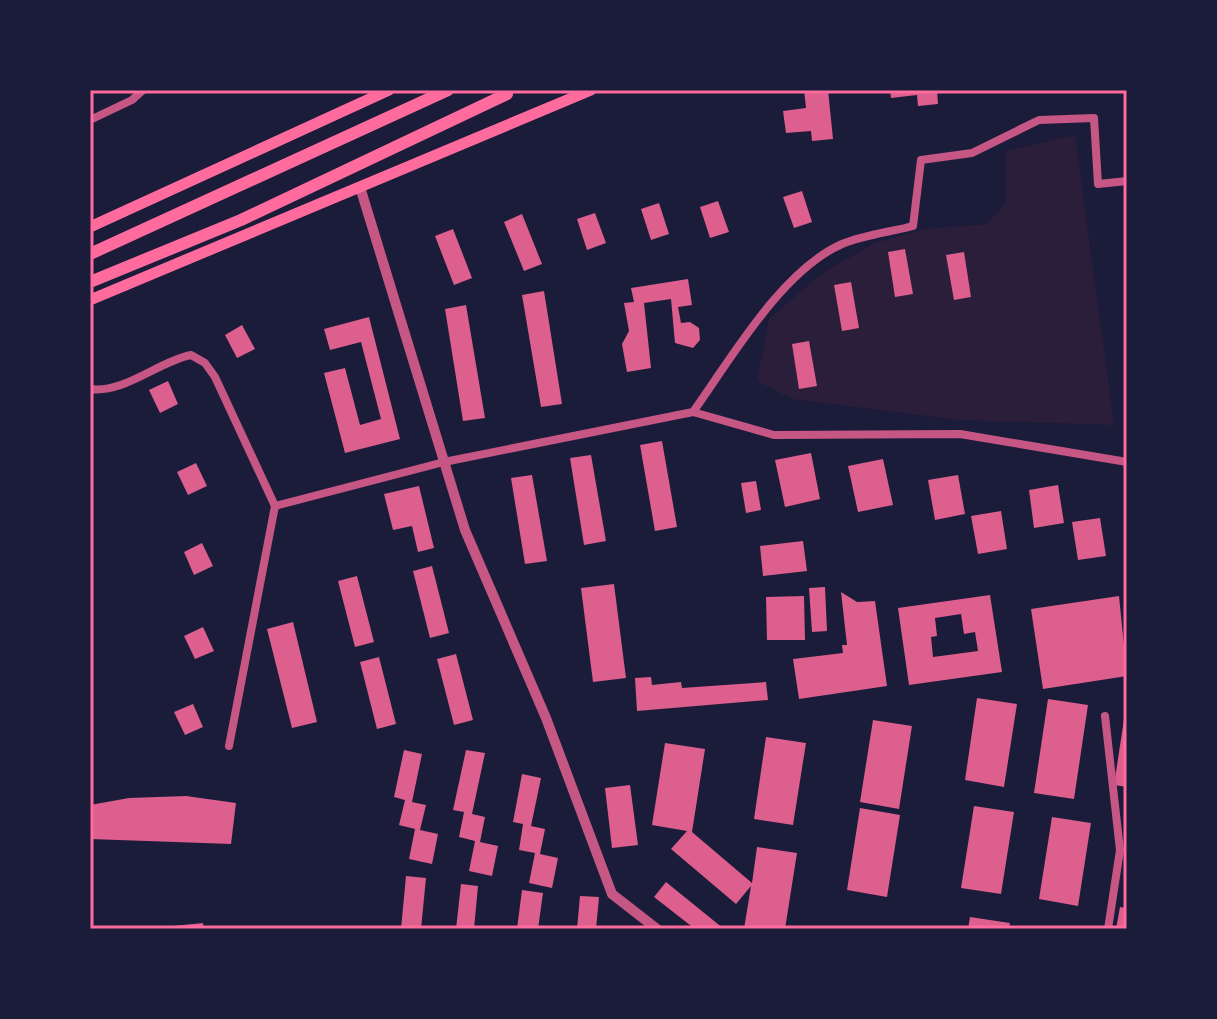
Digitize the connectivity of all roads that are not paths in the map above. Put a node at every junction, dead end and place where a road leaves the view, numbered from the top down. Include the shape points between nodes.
1 (143, 90) edge
2 (389, 90) edge
3 (448, 90) edge
4 (583, 92) edge
5 (507, 94) dead end
6 (90, 120) edge
7 (1127, 181) edge
8 (360, 187) junction
9 (90, 227) edge
10 (90, 254) edge
11 (90, 282) edge
12 (90, 300) edge
13 (90, 389) edge
14 (693, 412) junction
15 (444, 462) junction
16 (1127, 462) edge
17 (275, 506) junction
18 (1105, 716) dead end
19 (229, 746) dead end
20 (657, 929) edge
21 (1108, 929) edge

1 - 6 street
2 - 9 main road
3 - 10 main road
4 - 8 main road
5 - 11 main road via 241,220
7 - 14 street via 1098,184 1094,118 1039,120 972,153 921,160 913,226 842,244 805,268 756,324
8 - 12 main road
8 - 15 street
13 - 17 street via 130,380 191,355 205,363
14 - 15 street
14 - 16 street via 774,435 960,434
15 - 17 street
15 - 20 street via 465,530 546,718 612,894
17 - 19 street
18 - 21 street via 1120,850

